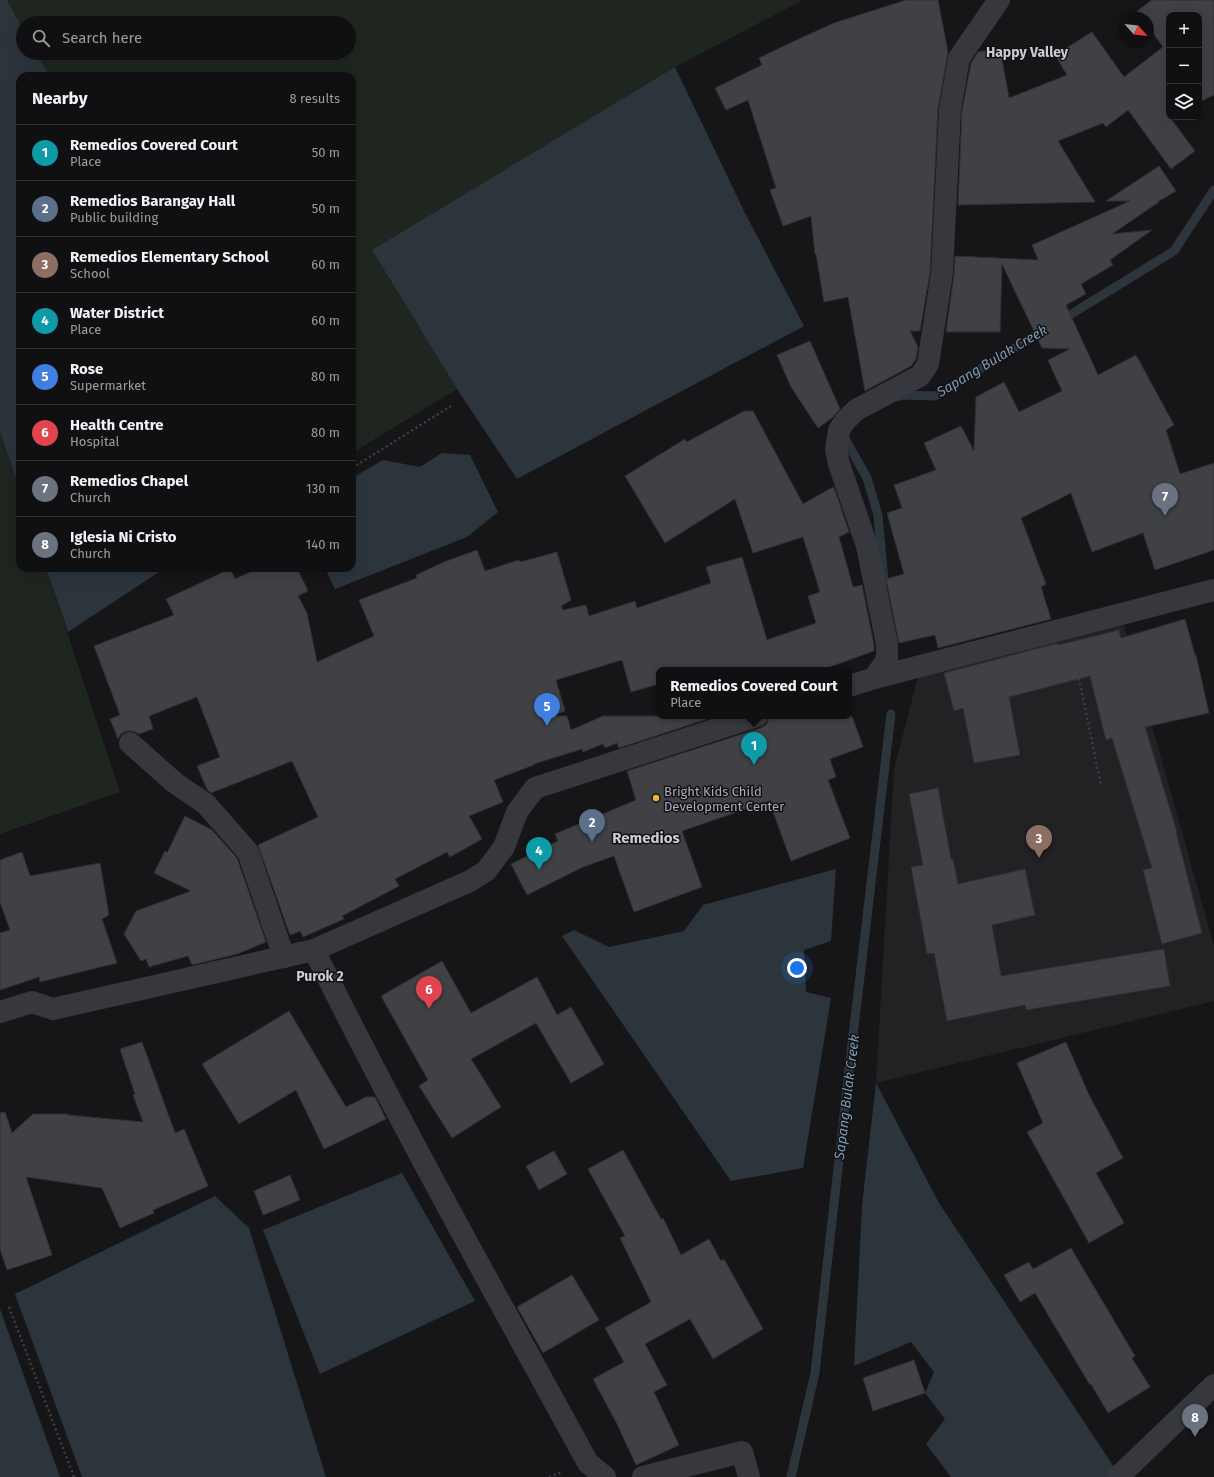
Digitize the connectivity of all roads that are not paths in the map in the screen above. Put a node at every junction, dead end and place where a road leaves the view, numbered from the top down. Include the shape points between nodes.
1 (999, 0) edge
2 (1214, 590) edge
3 (874, 678) junction
4 (852, 685) edge
5 (748, 719) edge
6 (130, 743) dead end
7 (314, 950) junction
8 (284, 957) junction
9 (0, 1012) edge
10 (1214, 1385) edge
11 (605, 1477) edge
12 (643, 1477) edge
13 (749, 1477) edge
14 (1118, 1477) edge

1 - 3 street via 959,58 950,110 942,273 928,364 920,376 856,410 839,430 836,450 838,464 867,546 887,644 887,660
2 - 3 street
3 - 4 street
5 - 7 street via 535,788 517,812 504,848 486,871 470,882
6 - 8 street via 175,783 206,804 248,852
7 - 8 street
7 - 11 street via 433,1182 588,1463
8 - 9 street via 53,1008 32,1002
10 - 14 street
12 - 13 street via 742,1452

